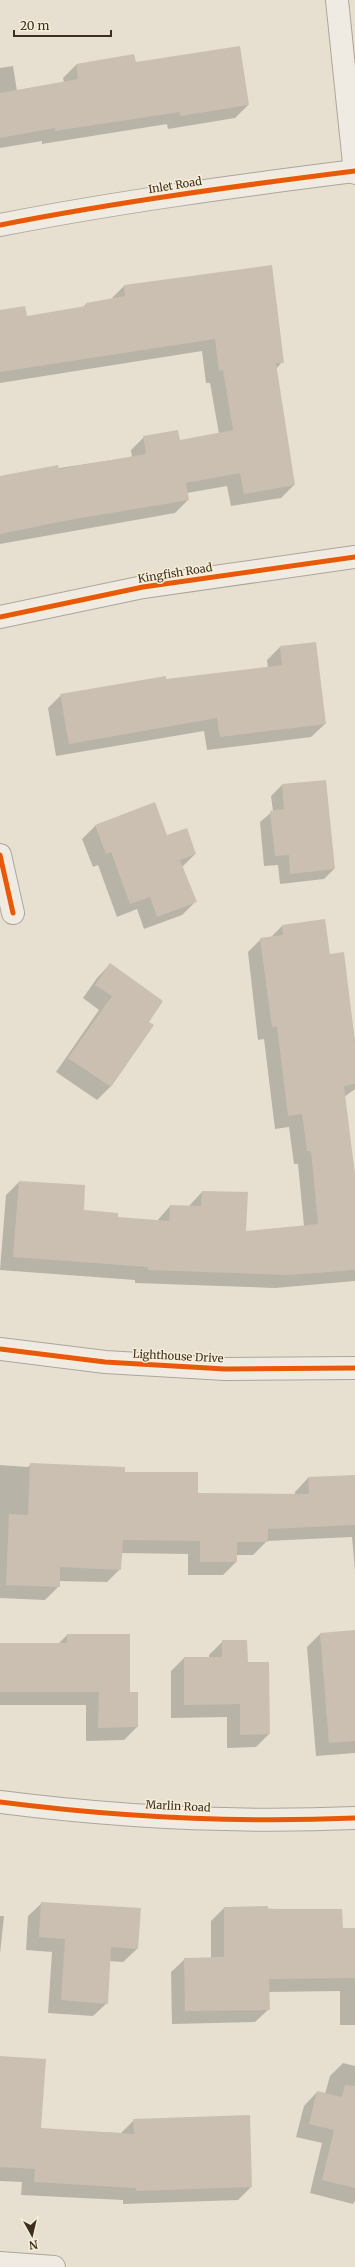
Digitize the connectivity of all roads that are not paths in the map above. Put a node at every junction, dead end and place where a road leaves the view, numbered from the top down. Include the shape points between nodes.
1 (337, 0) edge
2 (355, 172) edge
3 (0, 225) edge
4 (355, 557) edge
5 (0, 617) edge
6 (0, 855) edge
7 (13, 913) dead end
8 (0, 1349) edge
9 (355, 1368) edge
10 (0, 1802) edge
11 (355, 1818) edge
12 (0, 2262) edge
13 (54, 2267) edge

1 - 2 street
2 - 3 street, Inlet Road via 237,186 68,211
4 - 5 street, Kingfish Road via 143,588
6 - 7 street
8 - 9 street, Lighthouse Drive via 105,1362 225,1369
10 - 11 street, Marlin Road via 54,1809 188,1818
12 - 13 street

